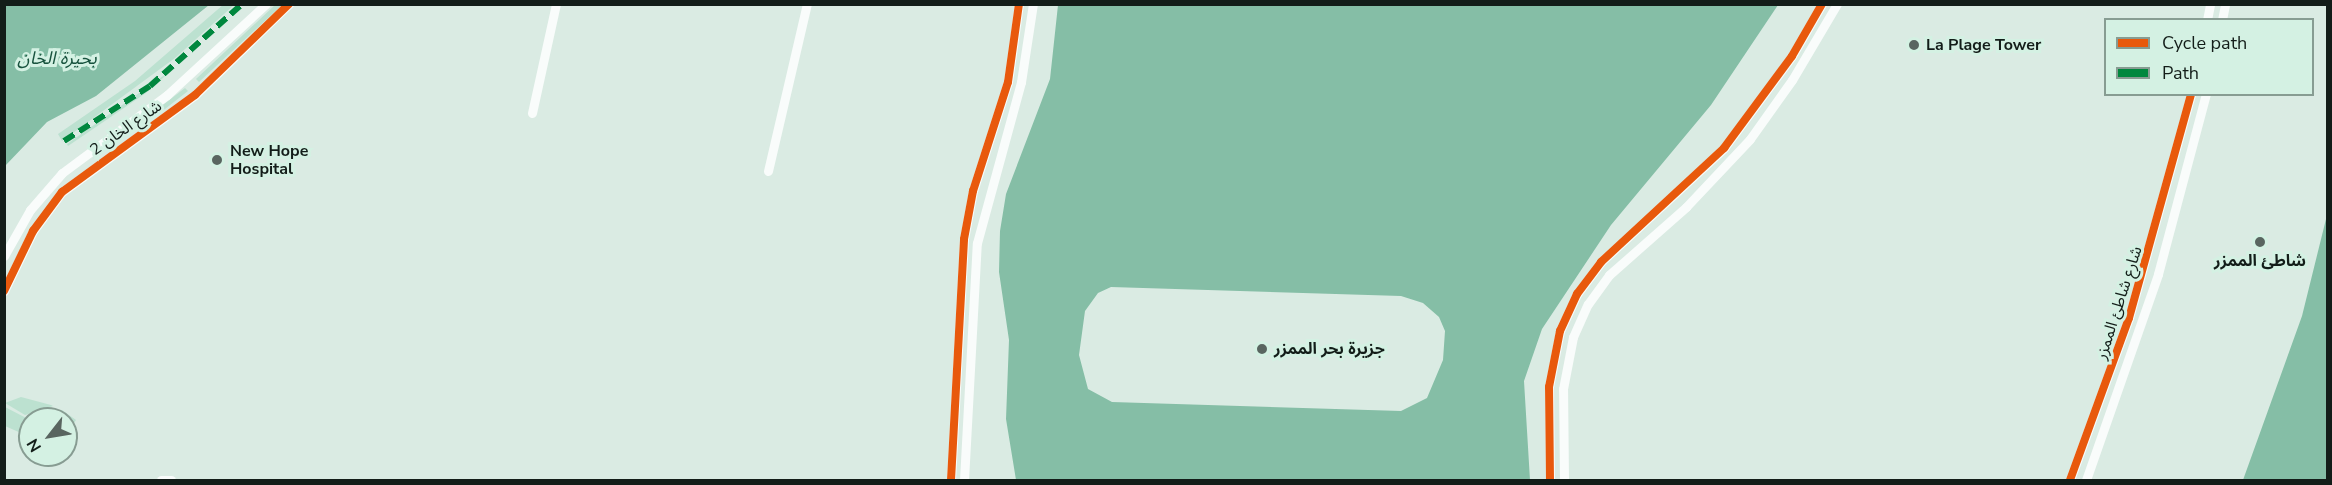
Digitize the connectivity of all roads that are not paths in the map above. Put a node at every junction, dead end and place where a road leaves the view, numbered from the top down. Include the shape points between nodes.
1 (266, 4) edge
2 (289, 4) edge
3 (556, 4) edge
4 (807, 4) edge
5 (1019, 4) edge
6 (1033, 4) edge
7 (1822, 4) edge
8 (1837, 4) edge
9 (2190, 96) edge
10 (2205, 96) edge
11 (532, 113) dead end
12 (82, 156) junction
13 (90, 169) junction
14 (768, 171) dead end
15 (62, 173) junction
16 (71, 183) junction
17 (4, 256) edge
18 (4, 291) edge
19 (957, 333) junction
20 (971, 335) junction
21 (160, 480) edge
22 (171, 480) edge
23 (951, 480) edge
24 (964, 480) edge
25 (1550, 480) edge
26 (1564, 480) edge
27 (2070, 480) edge
28 (2086, 480) edge

1 - 12 street, شارع الخان 2 via 167,95
2 - 13 street, شارع الخان 2 via 195,95
3 - 11 street
4 - 14 street
5 - 19 street via 1008,82 966,222
6 - 20 street via 1021,82 981,221
7 - 25 street via 1792,56 1725,148 1602,262 1577,294 1560,331 1549,387
8 - 26 street via 1797,73 1750,139 1686,207 1609,275 1588,304 1573,337 1563,389
9 - 27 street, شارع شاطئ الممزر via 2132,309
10 - 28 street, شارع شاطئ الممزر via 2158,274
12 - 13 street
12 - 15 street, شارع الخان 2
13 - 16 street, شارع الخان 2
15 - 16 street
15 - 17 street, شارع الخان 2 via 30,210
16 - 18 street, شارع الخان 2 via 39,221
19 - 20 street
19 - 23 street
20 - 24 street
21 - 22 street

